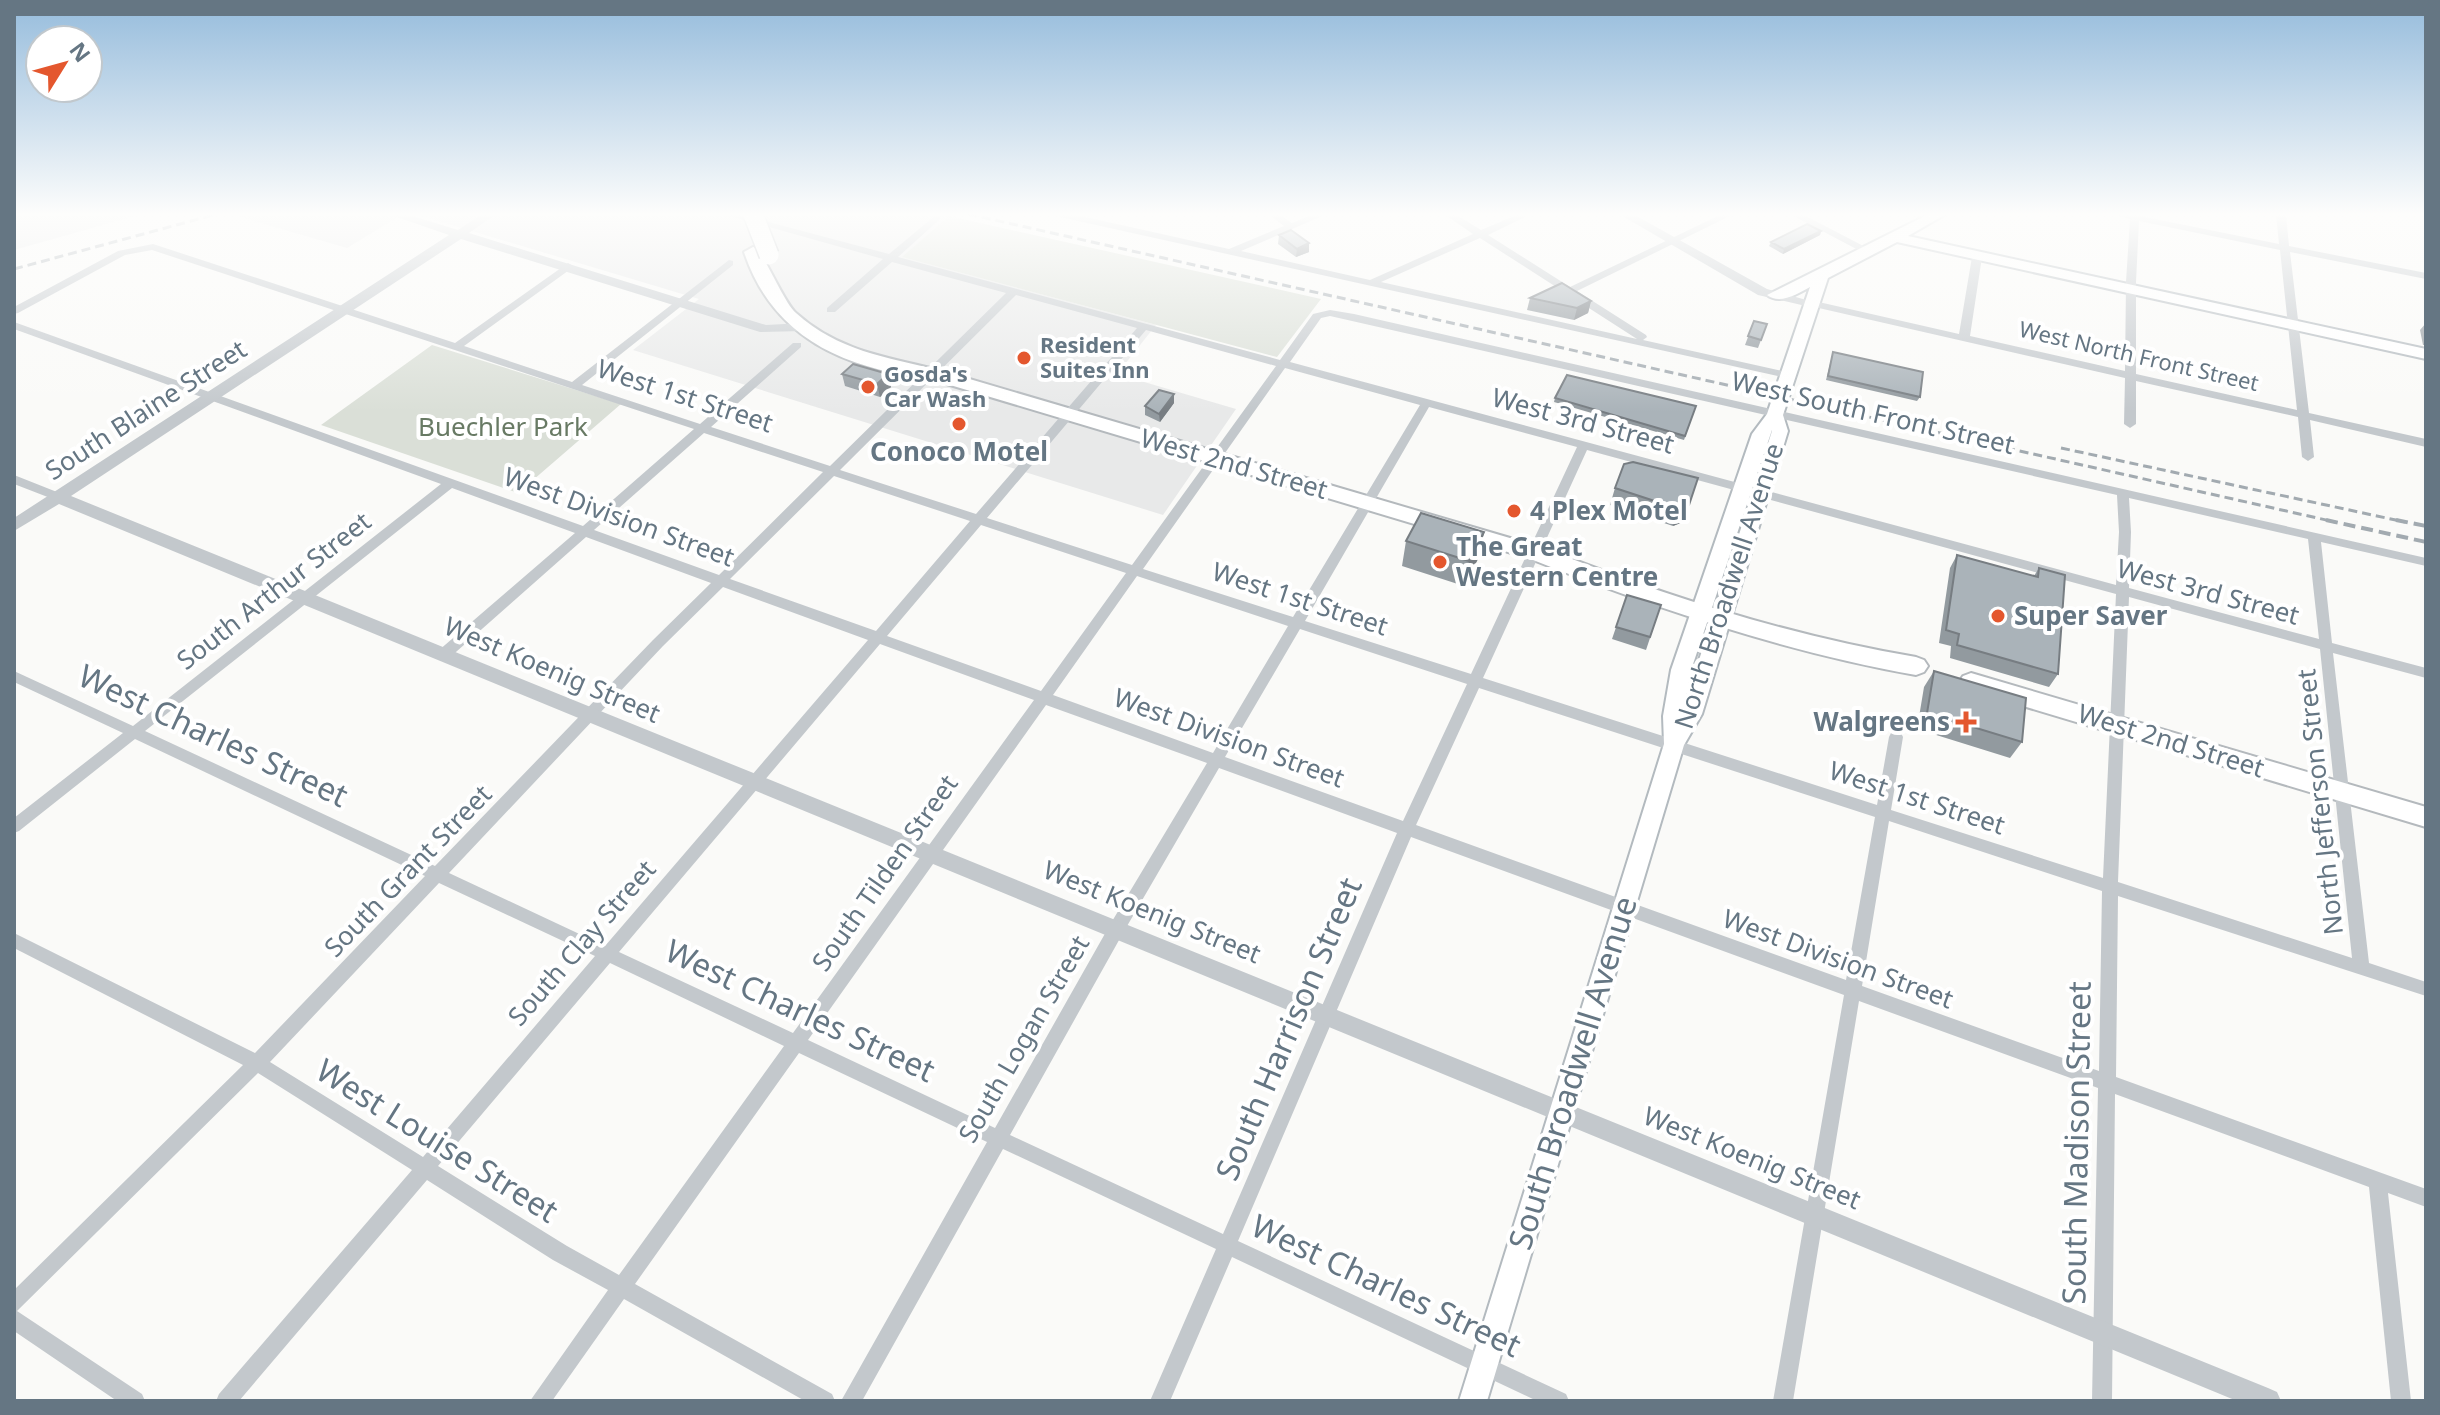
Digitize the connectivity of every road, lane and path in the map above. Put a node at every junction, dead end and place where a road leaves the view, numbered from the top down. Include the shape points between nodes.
1 (72, 280) edge
2 (254, 280) edge
3 (388, 280) edge
4 (549, 280) edge
5 (612, 280) edge
6 (708, 280) edge
7 (769, 280) edge
8 (865, 280) edge
9 (979, 280) edge
10 (1364, 280) edge
11 (1377, 280) edge
12 (1553, 280) edge
13 (1592, 280) edge
14 (1746, 280) edge
15 (1811, 280) edge
16 (1819, 280) edge
17 (1973, 280) edge
18 (2084, 280) edge
19 (2131, 280) edge
20 (2289, 280) edge
21 (1373, 282) junction
22 (1015, 290) junction
23 (2130, 290) junction
24 (1570, 291) junction
25 (1774, 295) junction
26 (681, 302) junction
27 (1810, 303) junction
28 (344, 309) junction
29 (14, 311) edge
30 (1312, 321) joint
31 (14, 325) edge
32 (812, 326) junction
33 (1144, 326) junction
34 (2294, 326) junction
35 (1964, 337) junction
36 (1652, 343) junction
37 (456, 347) junction
38 (2426, 354) edge
39 (1281, 363) junction
40 (932, 374) junction
41 (1787, 375) junction
42 (2131, 375) junction
43 (575, 385) junction
44 (210, 397) junction
45 (1427, 402) junction
46 (2304, 414) junction
47 (1067, 415) junction
48 (1775, 415) junction
49 (2130, 424) dead end
50 (701, 426) junction
51 (2426, 443) edge
52 (1584, 444) junction
53 (2308, 457) dead end
54 (1215, 458) junction
55 (835, 470) junction
56 (14, 479) edge
57 (451, 483) junction
58 (1742, 487) junction
59 (2123, 491) junction
60 (1761, 492) junction
61 (58, 497) junction
62 (1368, 504) junction
63 (977, 518) junction
64 (14, 526) edge
65 (584, 531) junction
66 (2314, 536) junction
67 (1536, 553) junction
68 (2426, 562) edge
69 (1135, 571) junction
70 (721, 580) junction
71 (2123, 591) junction
72 (304, 596) junction
73 (1715, 606) junction
74 (1296, 623) junction
75 (878, 637) junction
76 (2327, 647) junction
77 (443, 655) junction
78 (2426, 673) edge
79 (14, 676) edge
80 (1473, 680) junction
81 (1041, 696) junction
82 (587, 716) junction
83 (2117, 725) junction
84 (134, 732) junction
85 (1896, 737) dead end
86 (1674, 744) junction
87 (1216, 759) junction
88 (755, 783) junction
89 (2343, 792) junction
90 (1881, 812) junction
91 (2426, 817) edge
92 (14, 827) edge
93 (1407, 828) junction
94 (932, 853) junction
95 (439, 874) junction
96 (2110, 886) junction
97 (1623, 906) junction
98 (1117, 928) junction
99 (14, 940) edge
100 (607, 953) junction
101 (2361, 968) junction
102 (2426, 989) edge
103 (1853, 990) junction
104 (1329, 1015) junction
105 (797, 1043) junction
106 (257, 1063) junction
107 (2106, 1082) junction
108 (1563, 1111) junction
109 (997, 1137) junction
110 (424, 1168) junction
111 (2378, 1181) junction
112 (2426, 1198) edge
113 (1813, 1214) junction
114 (1230, 1245) junction
115 (623, 1288) junction
116 (14, 1303) edge
117 (14, 1320) edge
118 (2104, 1334) junction
119 (1484, 1365) junction
120 (135, 1401) edge
121 (226, 1401) edge
122 (540, 1401) edge
123 (825, 1401) edge
124 (851, 1401) edge
125 (1160, 1401) edge
126 (1473, 1401) edge
127 (1559, 1401) edge
128 (1783, 1401) edge
129 (2102, 1401) edge
130 (2268, 1401) edge
131 (2401, 1401) edge

1 - 29 street, West 1st Street
2 - 28 street, West 1st Street
3 - 28 street, South Blaine Street
4 - 37 street
5 - 26 street, West 2nd Street
6 - 26 street
7 - 32 highway via 774,298
8 - 32 street
9 - 22 street, West 3rd Street
10 - 21 street
11 - 21 street
12 - 24 street
13 - 24 street
14 - 25 street, West North Front Street
15 - 25 main road
16 - 27 main road, North Broadwell Avenue
17 - 35 street
18 - 23 main road
19 - 23 street
20 - 34 street
21 - 36 street
22 - 33 street, West 3rd Street
22 - 40 street, South Grant Street
23 - 34 main road
23 - 42 street
24 - 36 street
25 - 27 street, West North Front Street
26 - 32 street, West 2nd Street via 770,330
26 - 43 street
27 - 35 street, West North Front Street
27 - 41 main road, North Broadwell Avenue
28 - 37 street, West 1st Street
28 - 44 street, South Blaine Street
30 - 39 street, South Tilden Street
30 - 48 street, West South Front Street via 1330,313 1354,317
31 - 44 street, West Division Street
32 - 40 highway, West 2nd Street via 861,358 904,372
32 - 50 street
33 - 39 street, West 3rd Street
33 - 47 street, South Clay Street
34 - 38 main road
34 - 46 street
35 - 42 street, West North Front Street
36 - 41 street
37 - 43 street, West 1st Street
39 - 45 street, West 3rd Street
39 - 54 street, South Tilden Street
40 - 47 highway, West 2nd Street
40 - 55 street, South Grant Street
41 - 48 main road, North Broadwell Avenue
42 - 46 street, West North Front Street
42 - 49 street
43 - 50 street, West 1st Street
44 - 57 street, West Division Street
44 - 61 street, South Blaine Street
45 - 52 street, West 3rd Street
45 - 62 street, South Logan Street
46 - 51 street, West North Front Street
46 - 53 street
47 - 54 highway, West 2nd Street
47 - 63 street, South Clay Street
48 - 58 main road, North Broadwell Avenue via 1760,434
48 - 59 street, West South Front Street
48 - 60 main road, North Broadwell Avenue via 1780,431
50 - 55 street, West 1st Street
50 - 65 street
52 - 58 street, West 3rd Street
52 - 67 street, South Harrison Street
54 - 62 highway, West 2nd Street
54 - 69 street, South Tilden Street
55 - 63 street, West 1st Street
55 - 70 street, South Grant Street
56 - 61 street, West Koenig Street
57 - 65 street, West Division Street
57 - 72 street, South Arthur Street
58 - 60 street, West 3rd Street
58 - 73 main road, North Broadwell Avenue
59 - 66 street, West South Front Street
59 - 71 street, South Madison Street
60 - 71 street, West 3rd Street
60 - 73 main road, North Broadwell Avenue
61 - 64 street, South Blaine Street
61 - 72 street, West Koenig Street
62 - 67 highway, West 2nd Street
62 - 74 street, South Logan Street
63 - 69 street, West 1st Street
63 - 75 street, South Clay Street
65 - 70 street, West Division Street
65 - 77 street
66 - 68 street, West South Front Street
66 - 76 street, North Jefferson Street
67 - 73 highway, West 2nd Street via 1596,578
67 - 80 street, South Harrison Street
69 - 74 street, West 1st Street
69 - 81 street, South Tilden Street
70 - 75 street, West Division Street
70 - 82 street, South Grant Street
71 - 76 street, West 3rd Street
71 - 83 street, South Madison Street
72 - 77 street, West Koenig Street
72 - 84 street, South Arthur Street
73 - 83 highway, West 2nd Street via 1858,656 1916,666
73 - 86 main road, North Broadwell Avenue via 1692,714
74 - 80 street, West 1st Street
74 - 87 street, South Logan Street
75 - 81 street, West Division Street
75 - 88 street, South Clay Street
76 - 78 street, West 3rd Street
76 - 89 street, North Jefferson Street
77 - 82 street, West Koenig Street
79 - 84 street, West Charles Street
80 - 86 street, West 1st Street
80 - 93 street, South Harrison Street
81 - 87 street, West Division Street
81 - 94 street, South Tilden Street
82 - 88 street, West Koenig Street
82 - 95 street, South Grant Street
83 - 89 highway, West 2nd Street
83 - 96 street, South Madison Street
84 - 92 street, South Arthur Street
84 - 95 street, West Charles Street
85 - 90 street
86 - 90 street, West 1st Street
86 - 97 main road, South Broadwell Avenue
87 - 93 street, West Division Street
87 - 98 street, South Logan Street
88 - 94 street, West Koenig Street
88 - 100 street, South Clay Street
89 - 91 highway, West 2nd Street
89 - 101 street, North Jefferson Street
90 - 96 street, West 1st Street
90 - 103 street
93 - 97 street, West Division Street
93 - 104 street, South Harrison Street
94 - 98 street, West Koenig Street
94 - 105 street, South Tilden Street
95 - 100 street, West Charles Street
95 - 106 street, South Grant Street
96 - 101 street, West 1st Street
96 - 107 street, South Madison Street
97 - 103 street, West Division Street
97 - 108 main road, South Broadwell Avenue
98 - 104 street, West Koenig Street
98 - 109 street, South Logan Street
99 - 106 street, West Louise Street
100 - 105 street, West Charles Street
100 - 110 street, South Clay Street
101 - 102 street, West 1st Street
103 - 107 street, West Division Street
103 - 113 street
104 - 108 street, West Koenig Street
104 - 114 street, South Harrison Street
105 - 109 street, West Charles Street
105 - 115 street, South Tilden Street
106 - 110 street, West Louise Street
106 - 116 street, South Grant Street
107 - 111 street, West Division Street
107 - 118 street, South Madison Street
108 - 113 street, West Koenig Street
108 - 119 main road, South Broadwell Avenue
109 - 114 street, West Charles Street
109 - 124 street, South Logan Street
110 - 115 street, West Louise Street
110 - 121 street, South Clay Street
111 - 112 street, West Division Street
111 - 131 street
113 - 118 street, West Koenig Street
113 - 128 street
114 - 119 street, West Charles Street
114 - 125 street, South Harrison Street
115 - 122 street, South Tilden Street
115 - 123 street, West Louise Street
117 - 120 street
118 - 129 street, South Madison Street
118 - 130 street, West Koenig Street
119 - 126 main road, South Broadwell Avenue
119 - 127 street, West Charles Street

